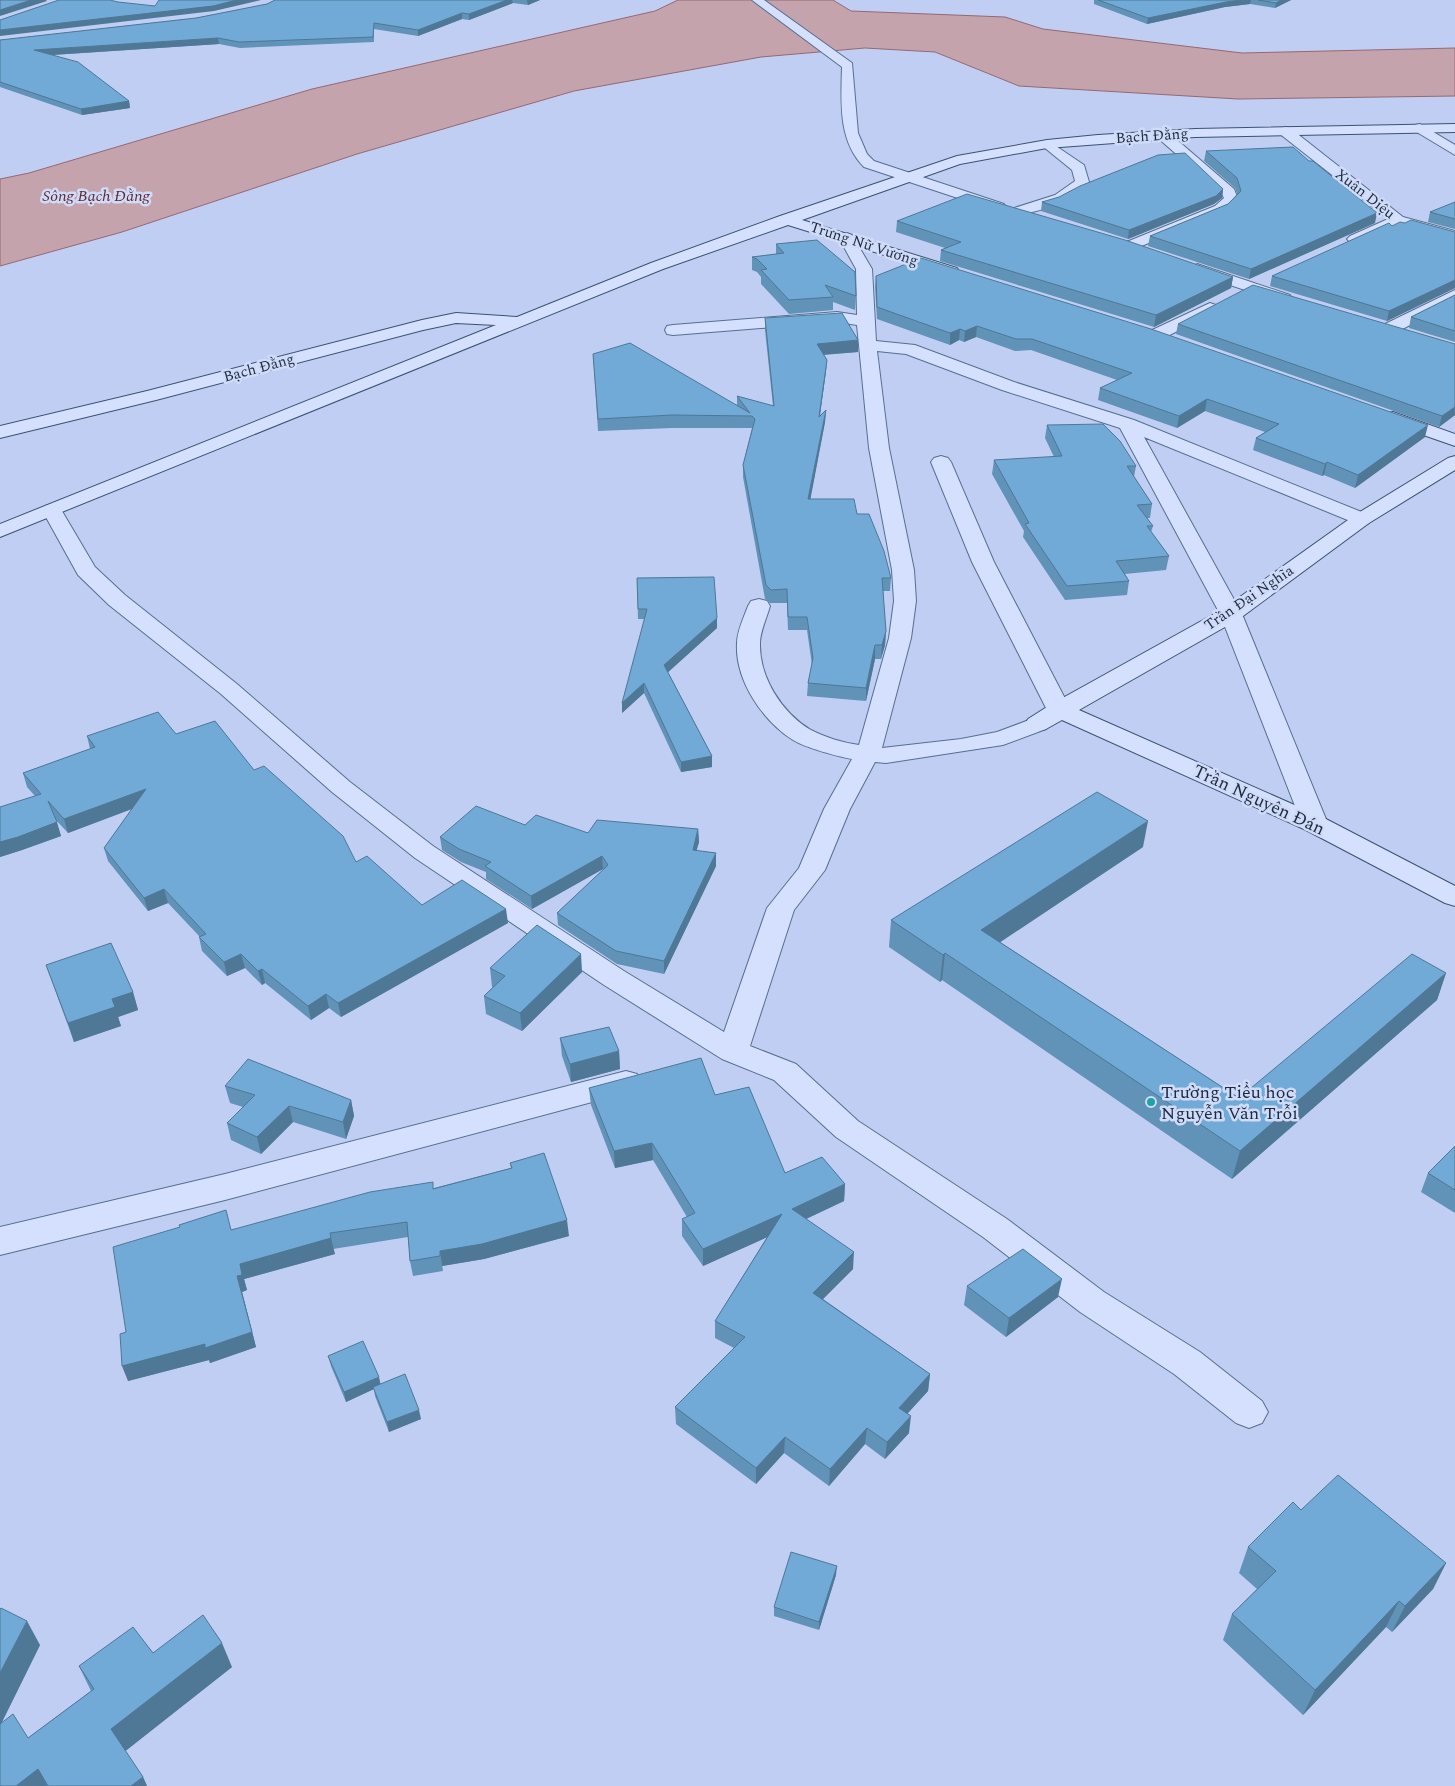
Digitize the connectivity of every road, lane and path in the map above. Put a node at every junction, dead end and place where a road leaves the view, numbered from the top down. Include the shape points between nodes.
1 (757, 0) edge
2 (1420, 128) junction
3 (1455, 128) edge
4 (1284, 131) junction
5 (1164, 136) junction
6 (1047, 144) junction
7 (1455, 151) edge
8 (906, 177) junction
9 (1016, 212) junction
10 (785, 219) junction
11 (1398, 220) junction
12 (1044, 221) edge
13 (1455, 236) edge
14 (847, 238) junction
15 (1110, 241) edge
16 (1129, 246) junction
17 (1337, 248) edge
18 (1148, 253) edge
19 (1185, 265) edge
20 (1276, 275) edge
21 (968, 277) edge
22 (1250, 287) junction
23 (1455, 295) edge
24 (1296, 301) edge
25 (519, 321) junction
26 (1370, 324) edge
27 (1389, 329) junction
28 (673, 330) dead end
29 (1137, 330) edge
30 (866, 333) junction
31 (1408, 335) edge
32 (1156, 336) junction
33 (1175, 342) edge
34 (1380, 414) edge
35 (1127, 424) junction
36 (0, 432) edge
37 (1455, 440) edge
38 (941, 462) dead end
39 (1455, 462) edge
40 (52, 510) junction
41 (1362, 519) junction
42 (0, 531) edge
43 (759, 606) dead end
44 (1231, 614) junction
45 (1059, 710) junction
46 (867, 753) junction
47 (1315, 824) junction
48 (1455, 897) edge
49 (733, 1051) junction
50 (700, 1062) edge
51 (654, 1074) edge
52 (0, 1241) edge
53 (1249, 1412) dead end

1 - 8 street via 848,66 853,140 860,158
2 - 3 street, Bạch Đằng
2 - 4 street, Bạch Đằng
2 - 7 street
4 - 5 street, Bạch Đằng
4 - 11 street, Xuân Diệu
5 - 6 street, Bạch Đằng
5 - 16 street via 1228,192 1231,199 1220,209
6 - 8 street, Bạch Đằng via 957,160
6 - 9 street via 1079,168 1082,182 1073,191
8 - 9 street
8 - 10 street, Bạch Đằng
9 - 12 street
10 - 14 street, Trưng Nữ Vương
10 - 25 street, Bạch Đằng
11 - 13 street, Xuân Diệu
11 - 17 street
14 - 21 street, Trưng Nữ Vương
14 - 30 street via 864,269
15 - 16 street
16 - 18 street
19 - 22 street
20 - 22 street
22 - 24 street
22 - 32 street
23 - 27 street
25 - 36 street, Bạch Đằng via 456,318 422,325
25 - 40 street, Bạch Đằng
26 - 27 street
27 - 31 street
28 - 30 street via 837,317
29 - 32 street
30 - 35 street via 1008,386
30 - 46 street via 879,448 900,552 905,601 900,638
32 - 33 street
34 - 37 street
35 - 41 street
35 - 44 street
38 - 45 street via 983,562
39 - 41 street, Trần Đại Nghĩa
40 - 42 street, Bạch Đằng
40 - 49 street via 92,576 341,787 424,852 614,978
41 - 44 street, Trần Đại Nghĩa
43 - 46 street, Trần Đại Nghĩa via 748,642 751,670 758,687 778,714 802,735 844,750
44 - 45 street, Trần Đại Nghĩa
44 - 47 street
45 - 46 street, Trần Đại Nghĩa via 1037,724 1003,738 886,756
45 - 47 street, Trần Nguyên Đán
46 - 49 street via 837,809 811,870 781,908
47 - 48 street, Trần Nguyên Đán
49 - 50 street
49 - 53 street via 785,1072 847,1129 995,1228 1092,1302 1187,1363
51 - 52 street via 254,1179

